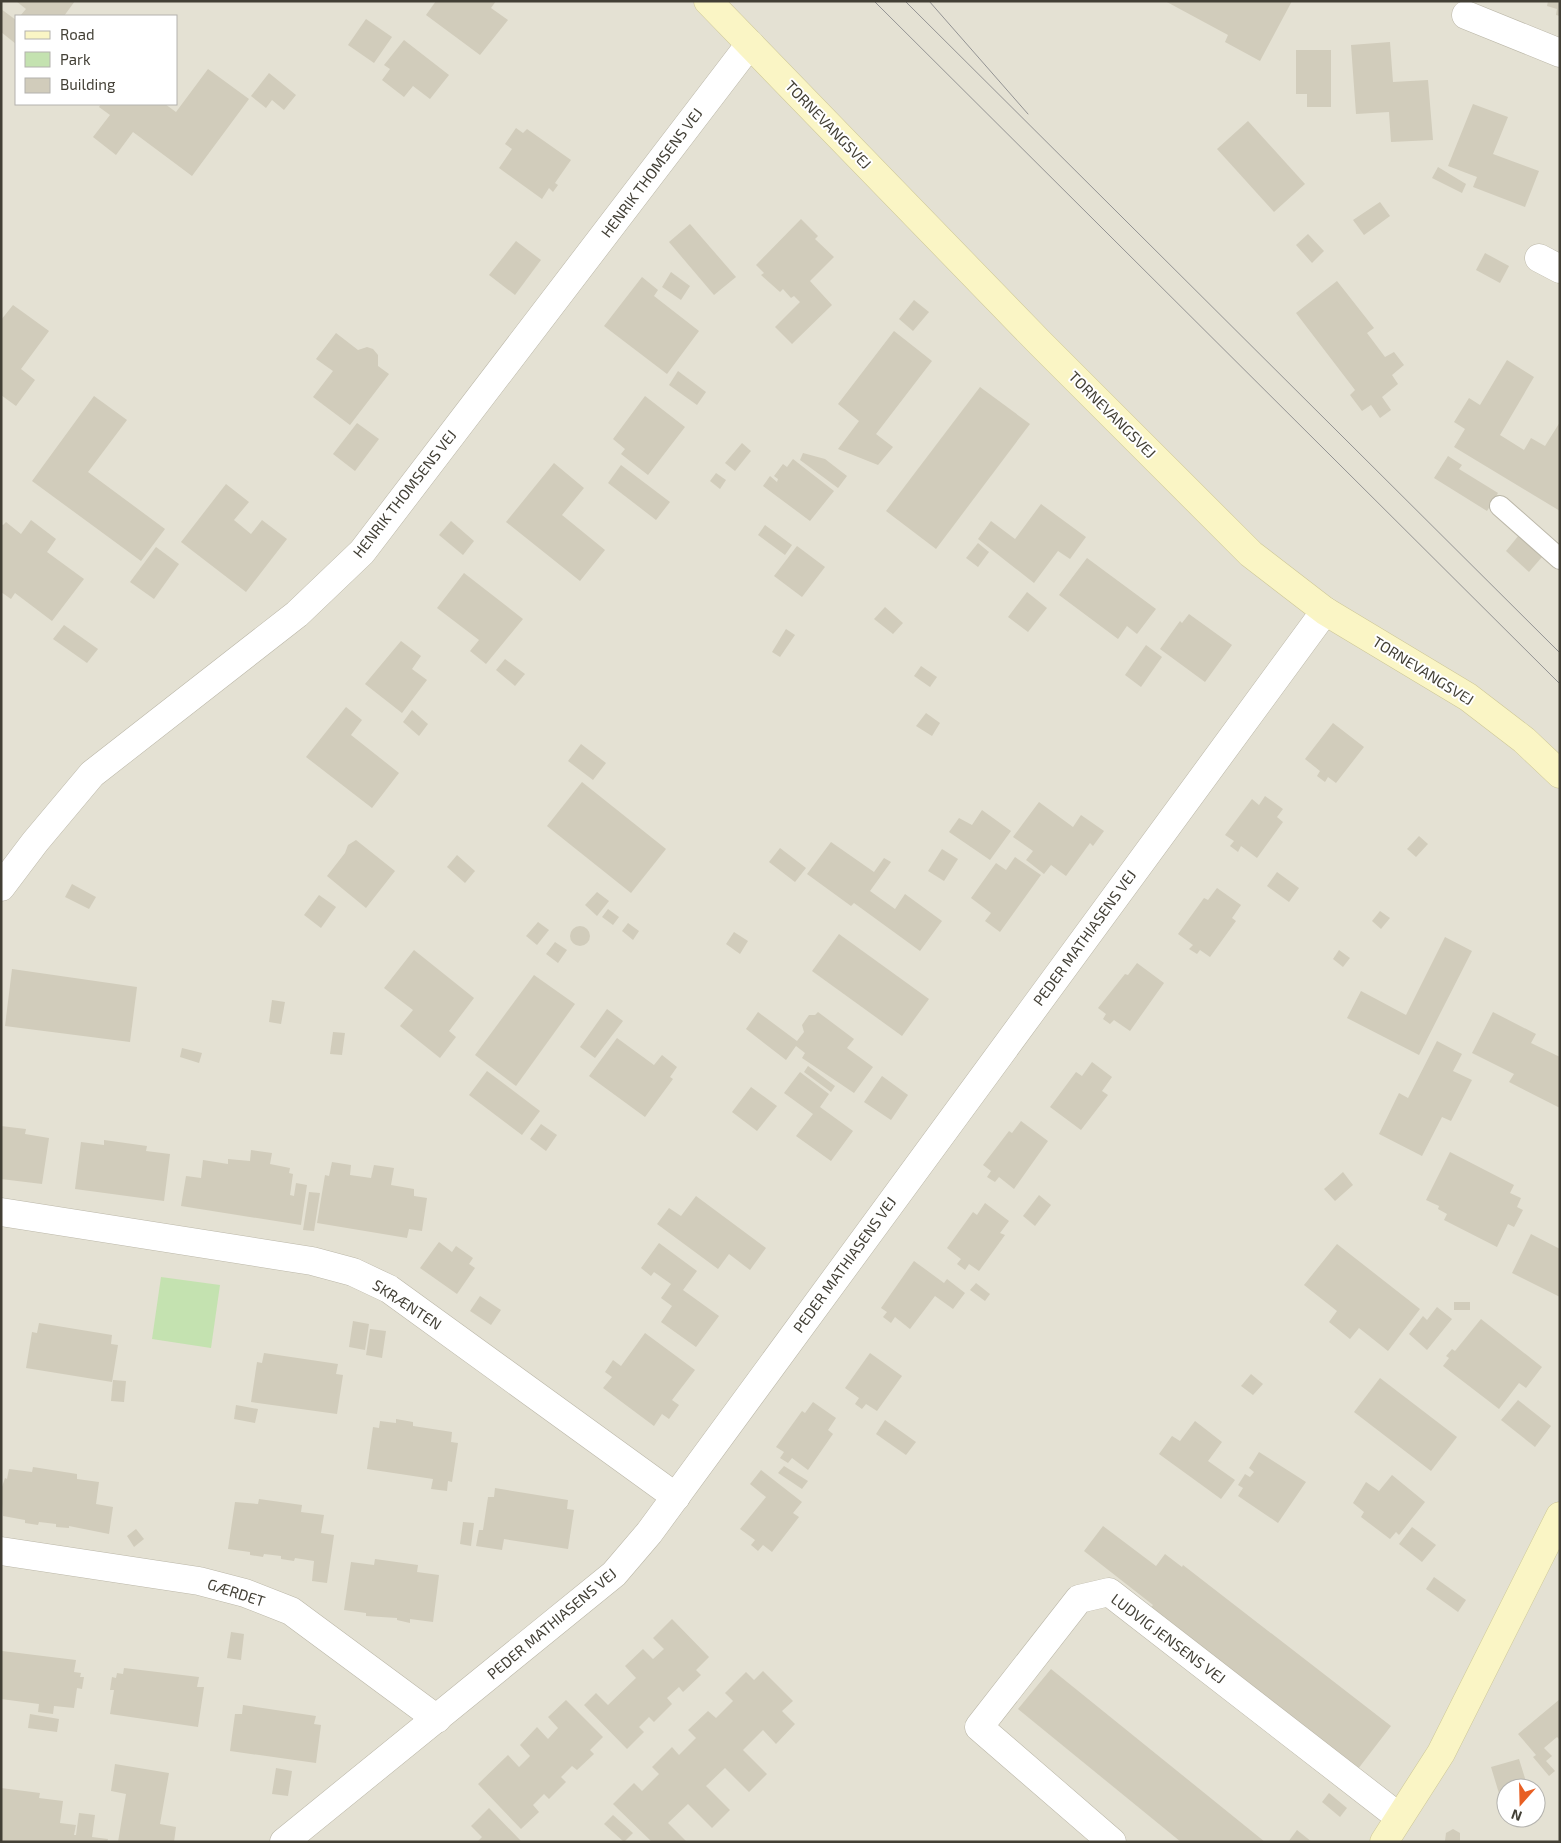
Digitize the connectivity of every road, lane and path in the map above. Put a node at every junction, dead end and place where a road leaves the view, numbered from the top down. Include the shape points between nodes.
1 (708, 1) edge
2 (1466, 14) dead end
3 (750, 44) junction
4 (1560, 53) edge
5 (1500, 506) dead end
6 (1560, 559) edge
7 (1325, 611) junction
8 (1560, 774) edge
9 (1, 887) edge
10 (1, 1212) edge
11 (676, 1497) junction
12 (1560, 1516) edge
13 (1, 1551) edge
14 (437, 1719) junction
15 (1399, 1817) junction
16 (1385, 1841) edge
17 (284, 1842) edge
18 (1112, 1842) edge

1 - 3 street, TORNEVANGSVEJ
2 - 4 street
3 - 7 street, TORNEVANGSVEJ via 1040,343 1251,554
3 - 9 street, HENRIK THOMSENS VEJ via 362,552 296,614 92,774
5 - 6 lane
7 - 8 street, TORNEVANGSVEJ via 1468,697 1524,740
7 - 11 street, PEDER MATHIASENS VEJ
10 - 11 street, SKRÆNTEN via 312,1261 353,1272 389,1289
11 - 14 street, PEDER MATHIASENS VEJ via 614,1574
12 - 15 street via 1441,1753
13 - 14 street, GÆRDET via 199,1581 245,1593 290,1612
14 - 17 street, PEDER MATHIASENS VEJ
15 - 16 street
15 - 18 street, LUDVIG JENSENS VEJ via 1109,1592 1079,1599 979,1727

